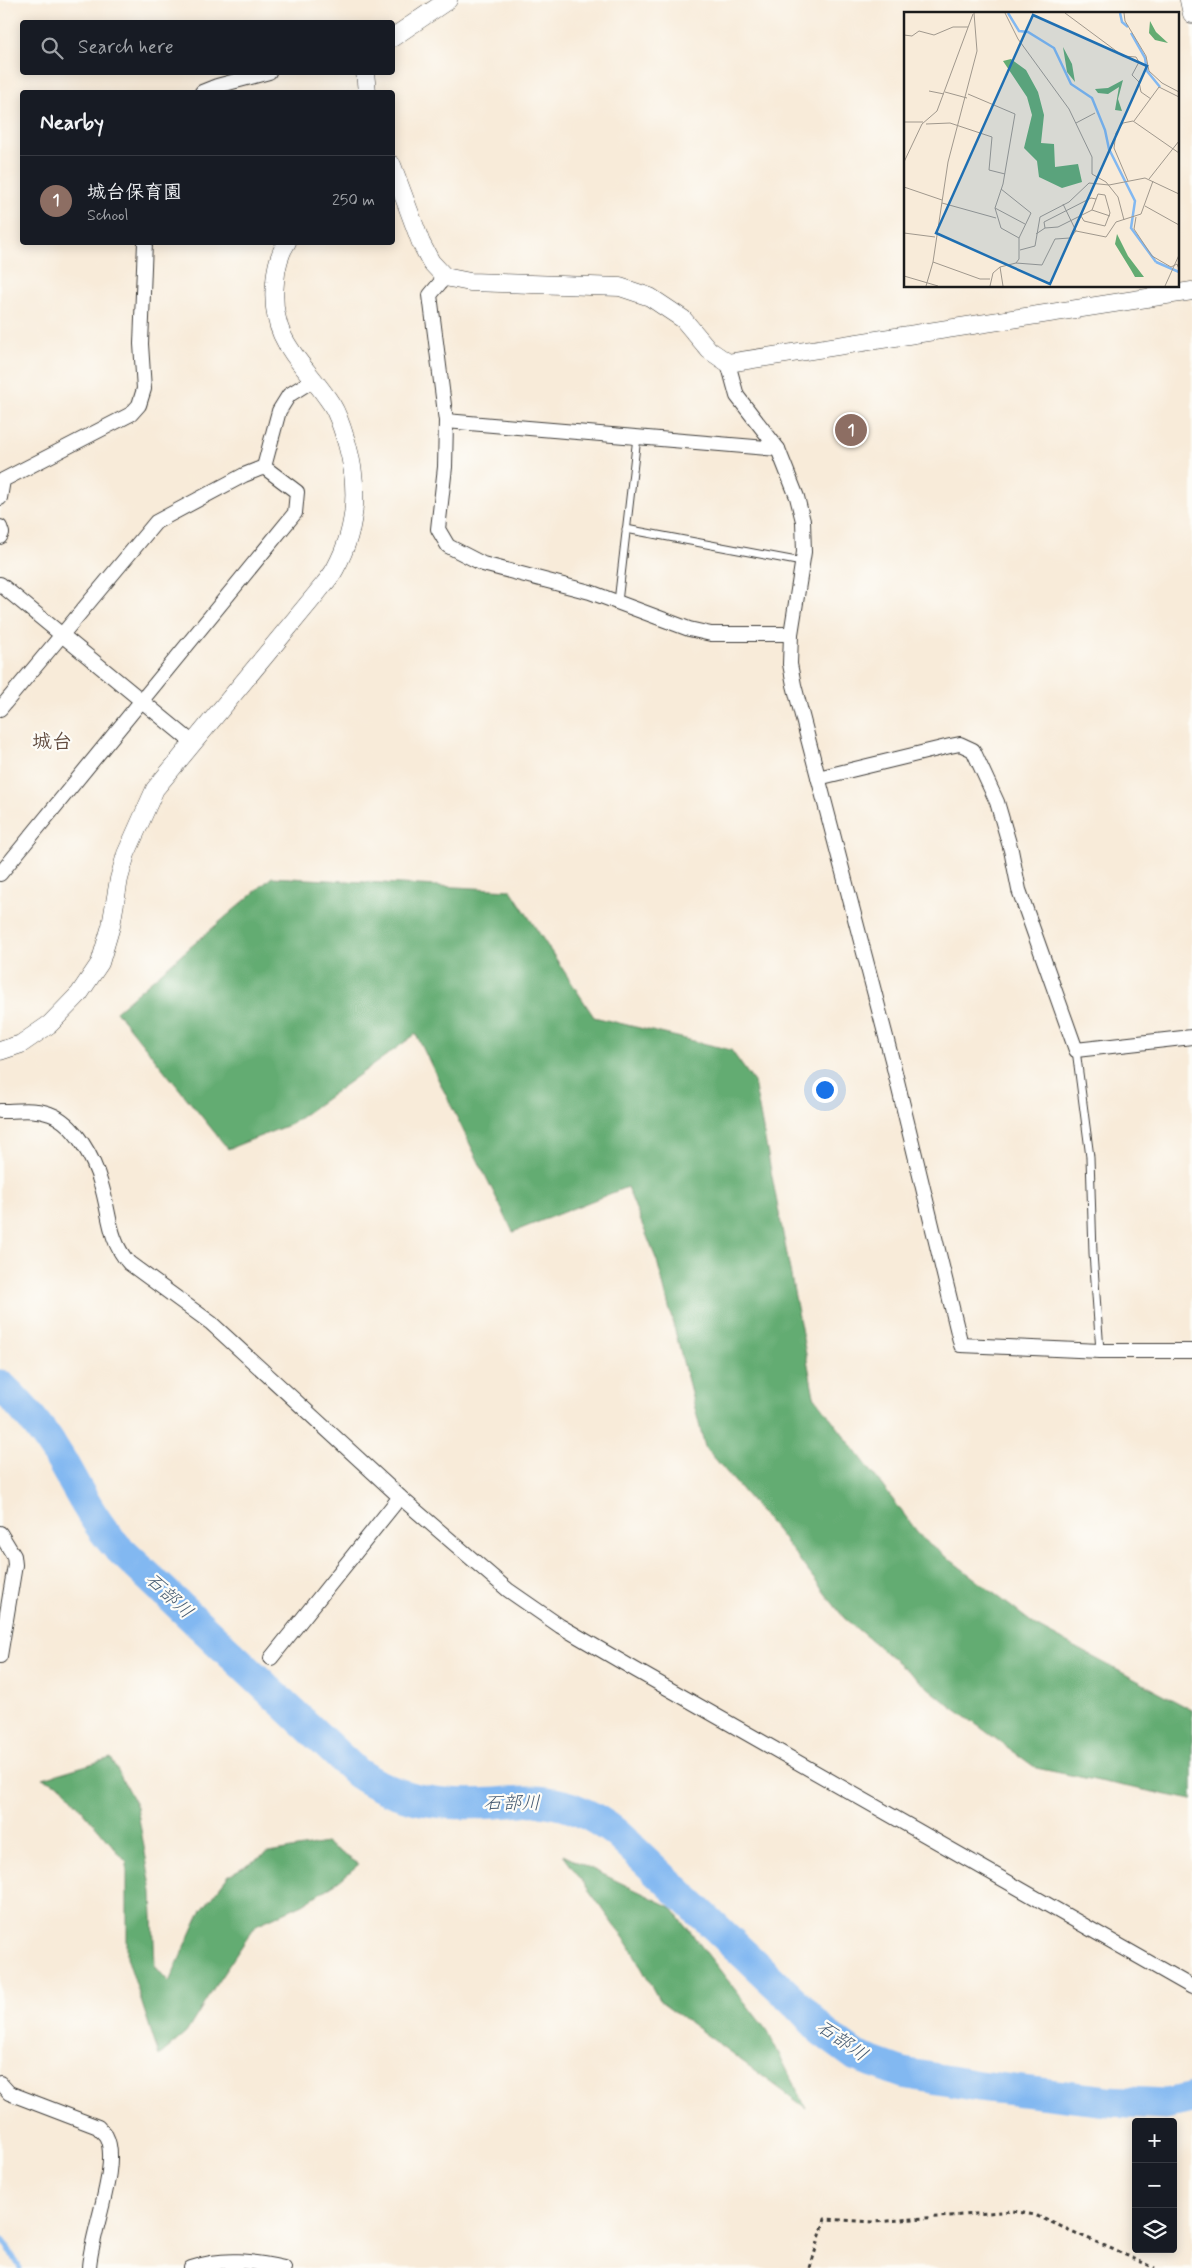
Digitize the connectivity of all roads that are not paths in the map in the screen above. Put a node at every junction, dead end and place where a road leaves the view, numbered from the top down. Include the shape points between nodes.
1 (448, 0) edge
2 (1189, 0) edge
3 (1192, 14) edge
4 (395, 36) edge
5 (258, 75) edge
6 (365, 75) edge
7 (207, 90) edge
8 (367, 90) edge
9 (395, 178) edge
10 (145, 245) edge
11 (285, 245) edge
12 (445, 276) junction
13 (1192, 291) edge
14 (728, 363) junction
15 (313, 380) junction
16 (446, 420) junction
17 (637, 437) junction
18 (778, 449) junction
19 (264, 467) junction
20 (0, 498) edge
21 (0, 527) edge
22 (626, 529) junction
23 (0, 537) edge
24 (802, 562) junction
25 (0, 584) edge
26 (618, 602) junction
27 (62, 634) junction
28 (792, 634) junction
29 (142, 701) junction
30 (0, 709) edge
31 (194, 743) junction
32 (818, 778) junction
33 (0, 874) edge
34 (1192, 1037) edge
35 (1076, 1050) junction
36 (0, 1051) edge
37 (0, 1111) edge
38 (1100, 1351) junction
39 (1192, 1351) edge
40 (400, 1497) junction
41 (0, 1533) edge
42 (0, 1656) edge
43 (270, 1658) dead end
44 (1192, 1987) edge
45 (0, 2083) edge
46 (89, 2268) edge
47 (191, 2268) edge
48 (284, 2268) edge

1 - 4 street
2 - 3 street
5 - 7 street
6 - 8 street
9 - 12 street via 430,262
10 - 20 street via 141,344 144,389 139,405 131,414 3,480
11 - 15 street via 275,272 273,300 278,328 290,351
12 - 14 street via 470,282 620,287 650,297 684,319 709,350
12 - 16 street via 430,295
13 - 14 street
14 - 18 street via 737,396
15 - 19 street via 289,395 279,411
15 - 31 street via 333,406 354,468 355,500 348,537 335,569
16 - 17 street
16 - 26 street via 438,529 448,546 484,564
17 - 18 street
17 - 22 lane
18 - 24 street via 803,521
19 - 27 street via 156,522
19 - 29 street via 297,492 295,513
21 - 23 street
22 - 24 lane
22 - 26 lane
24 - 28 street
25 - 27 street
26 - 28 street via 711,634
27 - 29 street
27 - 30 street
28 - 32 street via 790,664
29 - 31 street
29 - 33 street
31 - 36 street via 155,789 138,824 119,879 111,926 100,963 79,994 50,1024 21,1044
32 - 35 street via 960,744 973,750 997,802 1012,850 1019,890
32 - 38 street via 892,1060 961,1345
34 - 35 street
35 - 38 lane via 1090,1157
37 - 40 street via 49,1113 66,1124 81,1142 101,1183 120,1253 141,1273 211,1323
38 - 39 street
40 - 43 street
40 - 44 street via 508,1590 560,1626
41 - 42 street via 14,1556 15,1565
45 - 46 street via 10,2092 98,2127 106,2136 109,2170
47 - 48 street via 228,2260

